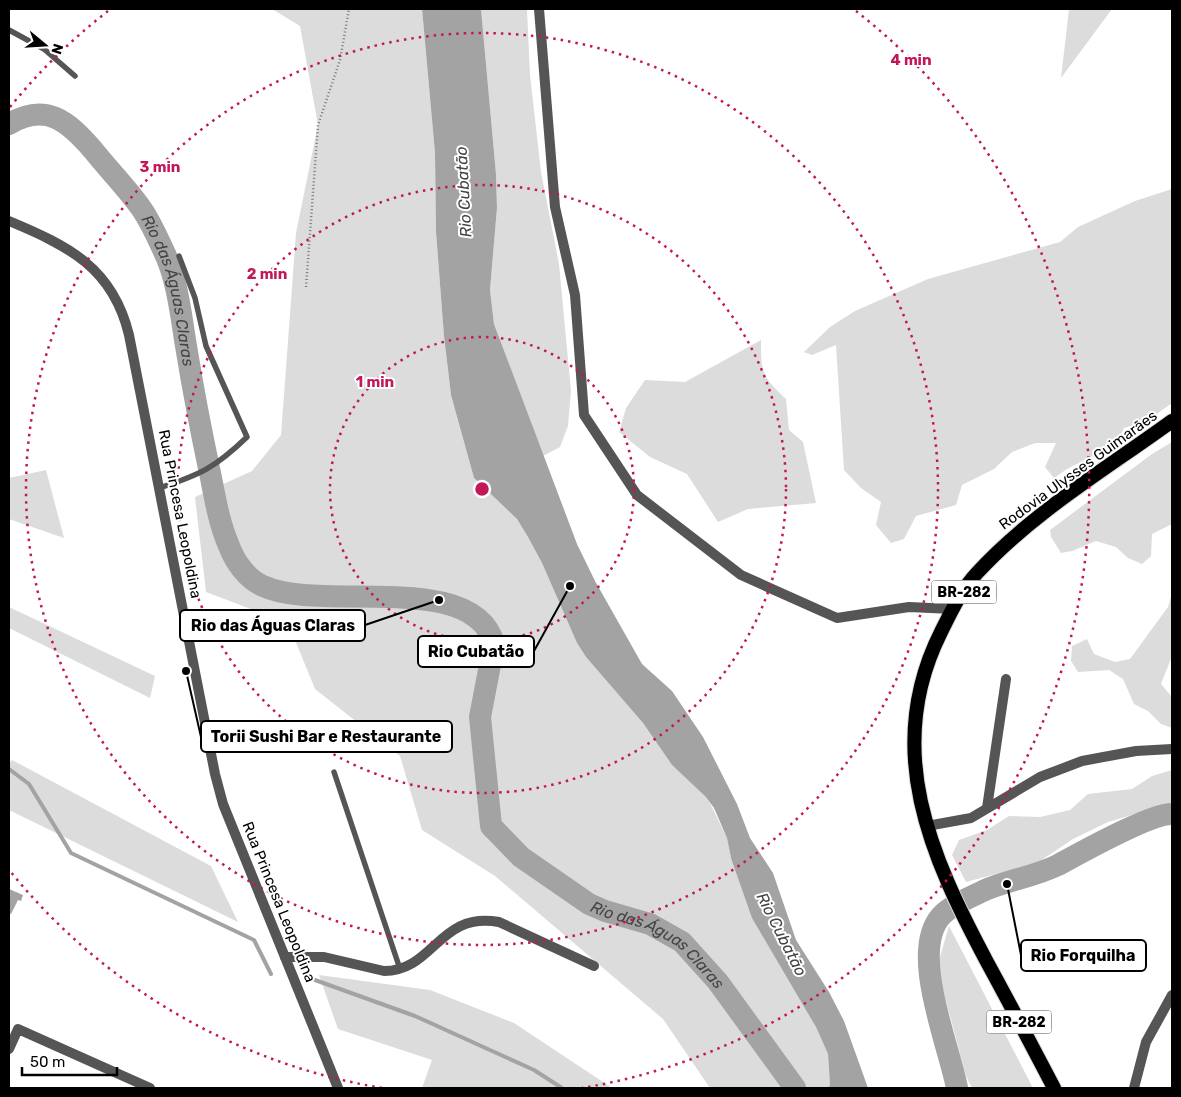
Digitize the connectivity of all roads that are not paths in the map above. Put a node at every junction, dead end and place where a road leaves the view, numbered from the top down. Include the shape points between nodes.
1 (539, 9) edge
2 (9, 30) edge
3 (75, 76) dead end
4 (9, 221) edge
5 (179, 256) dead end
6 (1172, 421) edge
7 (159, 488) junction
8 (952, 609) junction
9 (1006, 679) dead end
10 (1172, 749) edge
11 (334, 772) dead end
12 (987, 808) junction
13 (927, 826) junction
14 (285, 958) junction
15 (594, 966) dead end
16 (400, 969) junction
17 (1172, 995) edge
18 (9, 1049) edge
19 (150, 1088) edge
20 (338, 1088) edge
21 (1054, 1088) edge
22 (1134, 1088) edge

1 - 8 street via 555,207 575,295 584,415 637,494 741,575 837,618 909,607
2 - 3 lane via 44,49
4 - 7 street, Rua Princesa Leopoldina via 76,256 116,295 129,335
5 - 7 lane via 195,298 206,346 247,437 224,460 196,476
6 - 8 highway, Rodovia Ulysses Guimarães / BR-282 via 1003,546 975,575
7 - 14 street, Rua Princesa Leopoldina via 223,804
8 - 13 highway, Rodovia Ulysses Guimarães / BR-282 via 933,647 919,689 915,730 917,785
9 - 12 street
10 - 12 street via 1136,751 1082,761 1040,777
11 - 16 lane
12 - 13 street via 971,818
13 - 21 highway, Rodovia Ulysses Guimarães / BR-282 via 952,895
14 - 16 street via 324,957 384,971
14 - 20 street, Rua Princesa Leopoldina
15 - 16 street via 499,922 488,920 459,925 418,959
17 - 22 street via 1146,1042
18 - 19 street via 18,1029

